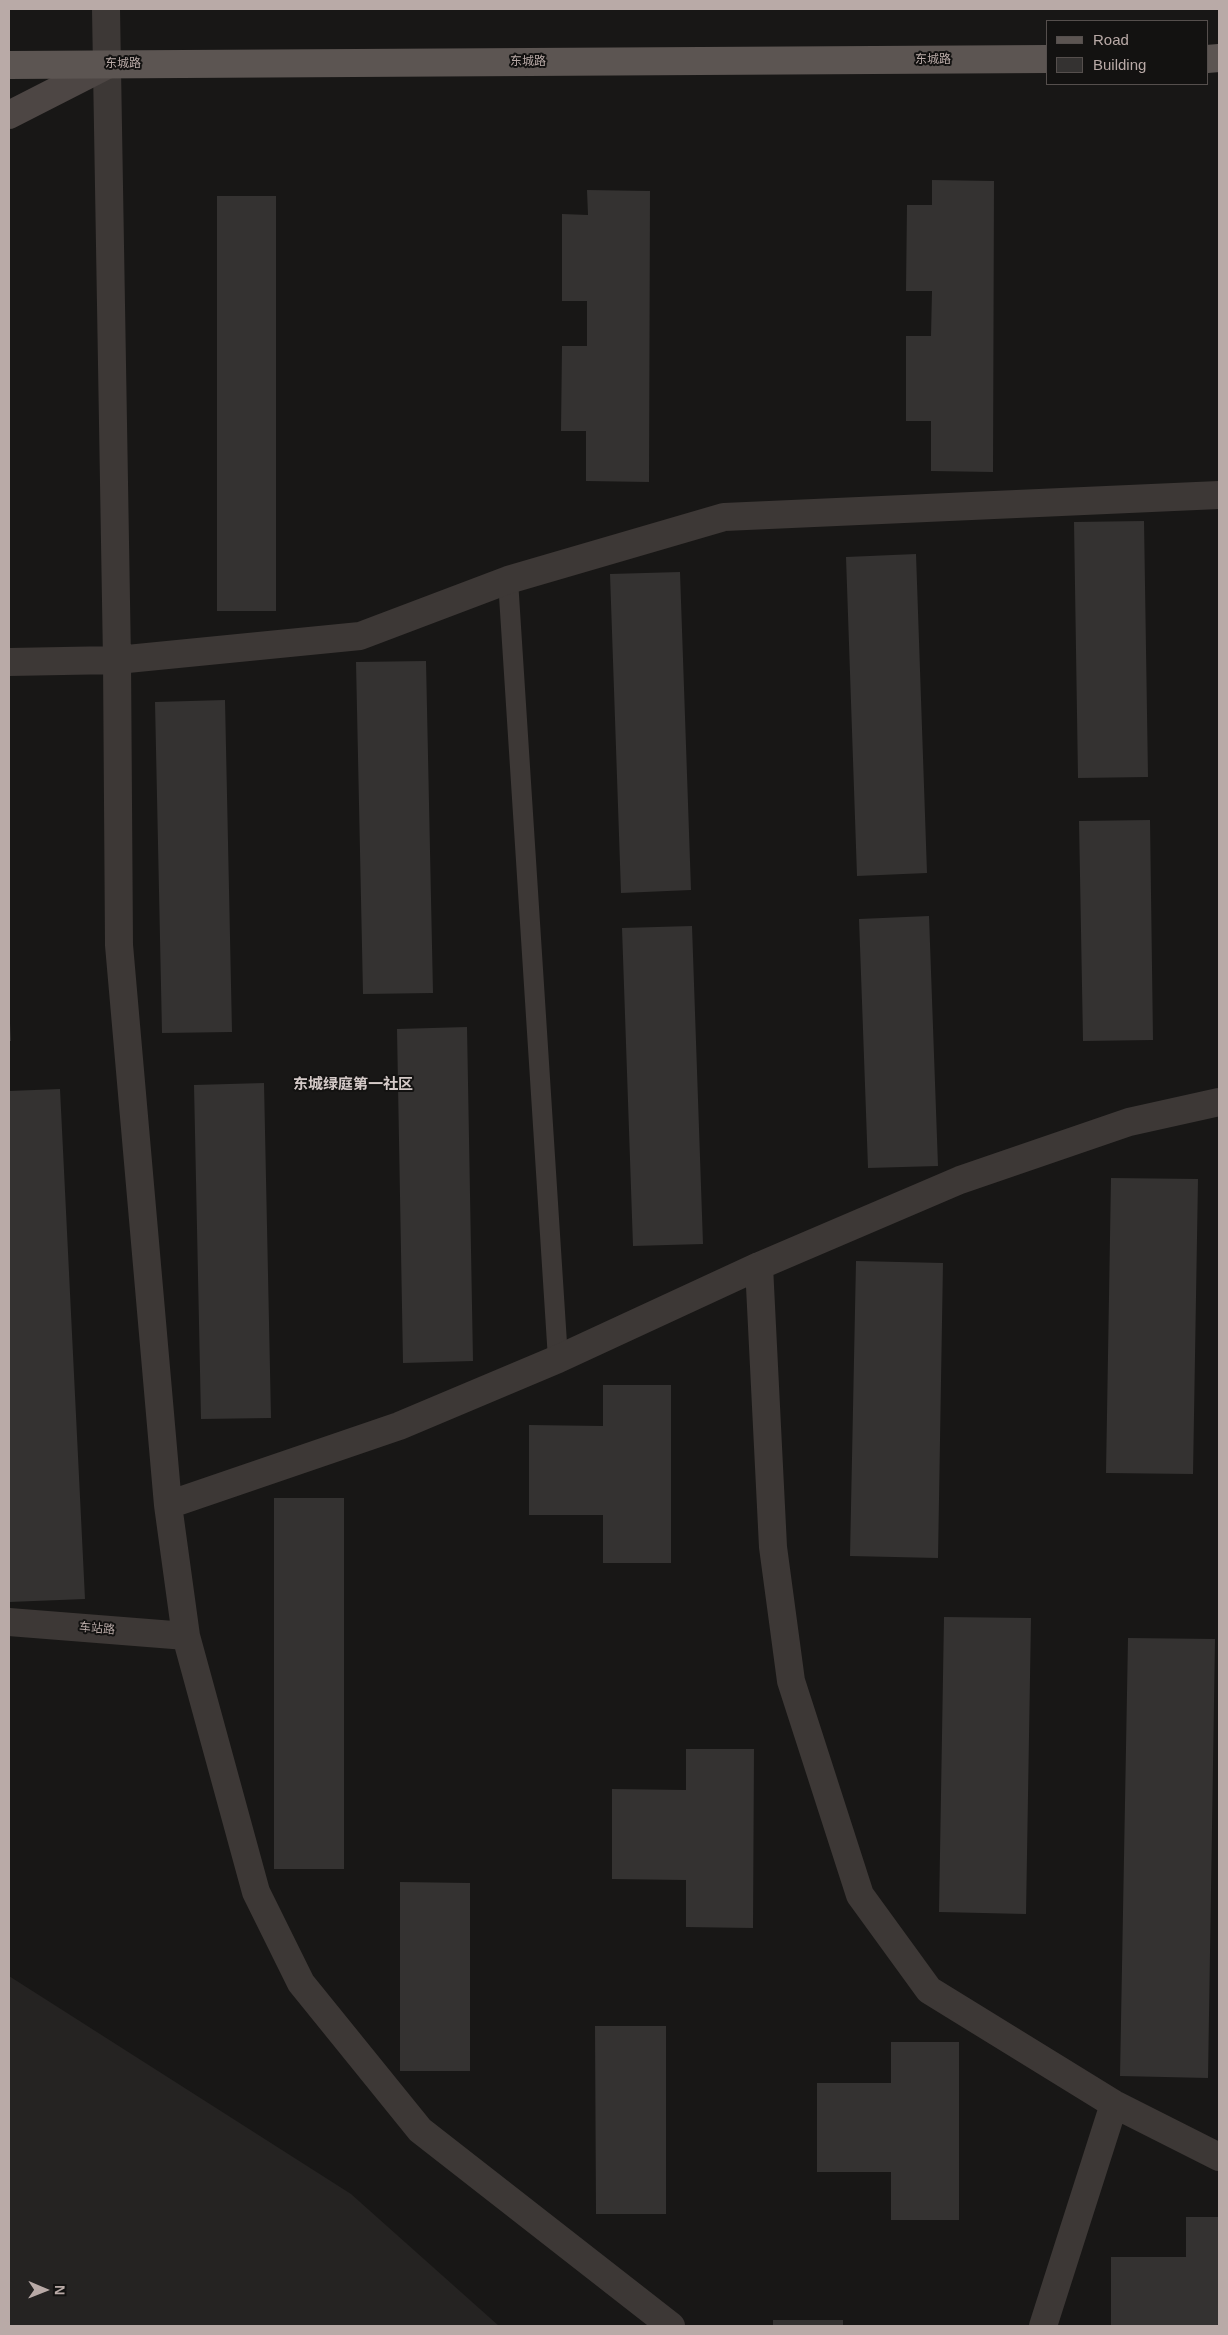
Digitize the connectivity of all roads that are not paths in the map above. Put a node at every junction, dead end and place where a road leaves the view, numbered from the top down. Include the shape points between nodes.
1 (106, 9) edge
2 (1046, 59) edge
3 (107, 64) junction
4 (9, 65) edge
5 (9, 115) edge
6 (1219, 495) edge
7 (508, 580) junction
8 (117, 660) junction
9 (9, 662) edge
10 (1219, 1102) edge
11 (759, 1266) junction
12 (558, 1359) junction
13 (168, 1505) junction
14 (9, 1622) edge
15 (186, 1636) junction
16 (1114, 2104) junction
17 (1219, 2157) edge
18 (671, 2326) edge
19 (1043, 2326) edge

1 - 3 street
2 - 3 main road, 东城路
3 - 4 main road, 东城路
3 - 5 street
3 - 8 street
6 - 7 street via 724,517
7 - 8 street via 360,636
7 - 12 lane
8 - 9 street
8 - 13 street via 119,945
10 - 11 street via 1129,1122 960,1180
11 - 12 street
11 - 16 street via 772,1547 791,1681 860,1895 928,1990
12 - 13 street via 399,1426
13 - 15 street
14 - 15 street, 车站路
15 - 18 street via 256,1892 301,1983 420,2130
16 - 17 street
16 - 19 street

